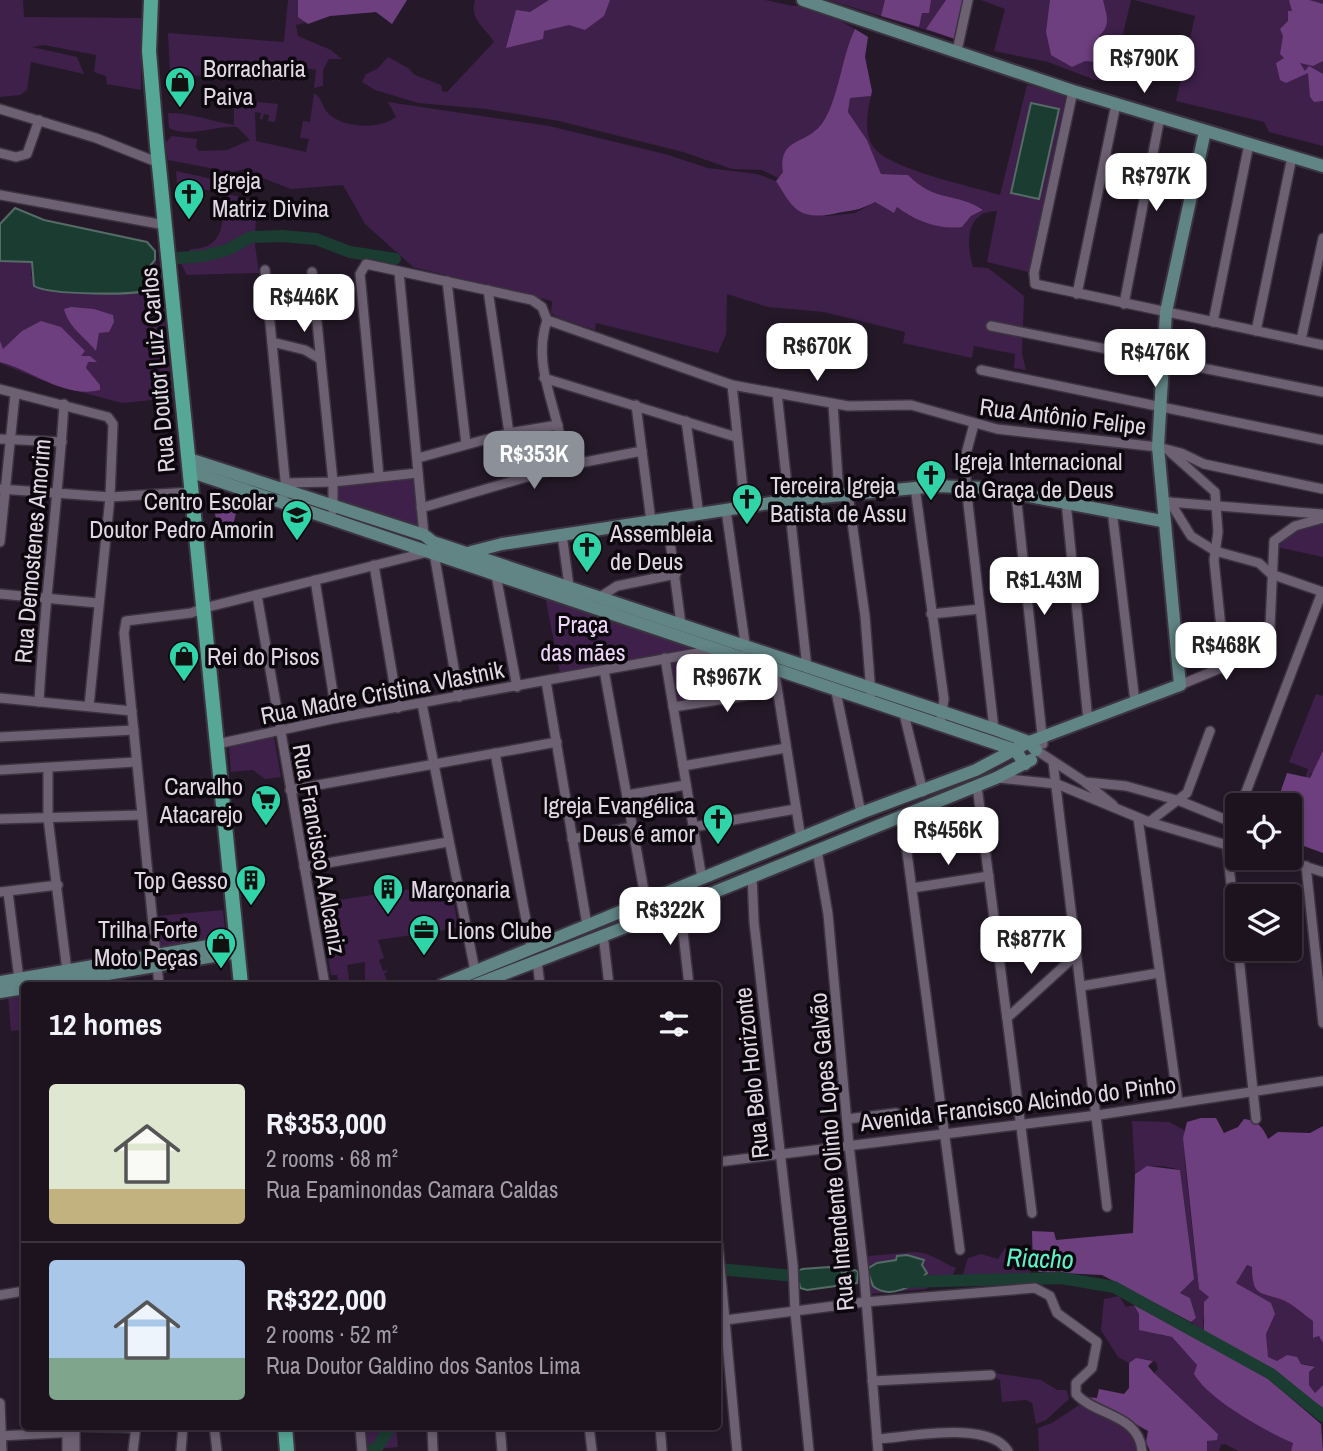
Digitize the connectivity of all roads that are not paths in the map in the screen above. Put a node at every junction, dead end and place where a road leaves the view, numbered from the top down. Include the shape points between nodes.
1 (151, 0) edge
2 (803, 0) edge
3 (968, 0) edge
4 (957, 51) junction
5 (1073, 91) junction
6 (1116, 104) junction
7 (0, 109) edge
8 (1160, 117) junction
9 (39, 120) junction
10 (1205, 131) junction
11 (1249, 144) junction
12 (0, 153) edge
13 (1292, 157) junction
14 (159, 163) junction
15 (1323, 166) edge
16 (0, 195) edge
17 (165, 225) junction
18 (1323, 238) edge
19 (265, 270) dead end
20 (312, 272) dead end
21 (399, 272) junction
22 (447, 281) junction
23 (488, 290) junction
24 (1077, 294) junction
25 (1124, 304) junction
26 (1166, 312) junction
27 (547, 320) junction
28 (1213, 322) junction
29 (990, 326) dead end
30 (1256, 331) junction
31 (1301, 340) junction
32 (272, 342) junction
33 (1323, 345) edge
34 (320, 359) junction
35 (1165, 359) junction
36 (981, 370) dead end
37 (544, 378) junction
38 (732, 385) junction
39 (0, 389) edge
40 (777, 393) junction
41 (1323, 393) edge
42 (15, 394) junction
43 (64, 404) junction
44 (833, 404) junction
45 (636, 405) junction
46 (1162, 405) junction
47 (686, 421) junction
48 (974, 424) junction
49 (558, 425) junction
50 (509, 433) junction
51 (736, 437) junction
52 (0, 439) edge
53 (11, 440) junction
54 (1323, 440) edge
55 (62, 443) junction
56 (466, 444) junction
57 (1162, 448) junction
58 (642, 451) junction
59 (418, 458) junction
60 (189, 465) junction
61 (564, 466) junction
62 (418, 473) junction
63 (379, 476) junction
64 (333, 482) junction
65 (966, 486) junction
66 (915, 487) junction
67 (2, 489) edge
68 (1323, 489) edge
69 (284, 491) junction
70 (58, 492) junction
71 (191, 492) junction
72 (844, 494) junction
73 (1016, 494) junction
74 (110, 497) junction
75 (790, 500) junction
76 (1066, 502) junction
77 (1166, 502) junction
78 (1218, 505) junction
79 (421, 508) junction
80 (745, 508) junction
81 (726, 510) junction
82 (1112, 510) junction
83 (333, 511) junction
84 (699, 515) junction
85 (1323, 516) edge
86 (667, 519) junction
87 (651, 521) junction
88 (1162, 521) junction
89 (562, 534) junction
90 (0, 542) edge
91 (430, 545) junction
92 (1215, 551) junction
93 (470, 552) junction
94 (374, 565) junction
95 (676, 574) junction
96 (1271, 574) junction
97 (496, 575) junction
98 (315, 580) junction
99 (569, 586) junction
100 (1323, 592) edge
101 (0, 594) edge
102 (257, 595) junction
103 (600, 597) junction
104 (44, 599) junction
105 (98, 603) junction
106 (204, 608) junction
107 (980, 609) junction
108 (627, 612) junction
109 (931, 614) junction
110 (681, 624) junction
111 (720, 649) junction
112 (745, 653) junction
113 (665, 658) junction
114 (1225, 666) junction
115 (807, 667) junction
116 (774, 668) junction
117 (604, 670) junction
118 (546, 681) junction
119 (1180, 685) junction
120 (517, 687) junction
121 (776, 691) junction
122 (836, 692) junction
123 (870, 695) junction
124 (459, 697) junction
125 (0, 698) edge
126 (39, 702) junction
127 (1135, 702) junction
128 (422, 704) junction
129 (89, 706) junction
130 (673, 707) junction
131 (398, 708) junction
132 (132, 711) junction
133 (904, 714) junction
134 (338, 718) junction
135 (942, 719) junction
136 (1088, 720) junction
137 (994, 729) junction
138 (134, 730) junction
139 (278, 730) junction
140 (1210, 732) dead end
141 (0, 737) edge
142 (557, 742) junction
143 (1041, 742) junction
144 (217, 744) junction
145 (786, 748) junction
146 (1015, 750) junction
147 (495, 753) junction
148 (136, 762) junction
149 (1053, 762) junction
150 (434, 764) junction
151 (1025, 764) junction
152 (682, 766) junction
153 (48, 769) junction
154 (0, 770) edge
155 (996, 778) junction
156 (1085, 782) junction
157 (1058, 784) junction
158 (686, 785) junction
159 (977, 786) junction
160 (290, 790) junction
161 (923, 792) junction
162 (1246, 793) edge
163 (627, 795) junction
164 (1180, 801) junction
165 (796, 809) junction
166 (1119, 809) junction
167 (861, 813) junction
168 (141, 815) junction
169 (902, 815) junction
170 (1225, 815) edge
171 (48, 818) junction
172 (1138, 818) junction
173 (0, 819) edge
174 (1149, 822) junction
175 (632, 827) junction
176 (693, 827) junction
177 (572, 839) junction
178 (801, 839) junction
179 (448, 842) junction
180 (788, 844) junction
181 (1225, 845) edge
182 (817, 850) junction
183 (792, 859) junction
184 (1302, 865) edge
185 (1306, 866) junction
186 (304, 867) junction
187 (1323, 872) edge
188 (752, 875) junction
189 (989, 876) junction
190 (702, 879) junction
191 (58, 885) junction
192 (912, 888) junction
193 (4, 892) edge
194 (646, 902) junction
195 (680, 906) junction
196 (587, 925) junction
197 (603, 934) junction
198 (562, 936) junction
199 (238, 946) junction
200 (531, 947) junction
201 (568, 949) junction
202 (1075, 956) junction
203 (156, 961) junction
204 (537, 961) junction
205 (1239, 961) edge
206 (475, 971) junction
207 (1159, 973) junction
208 (68, 979) edge
209 (93, 981) edge
210 (0, 982) edge
211 (22, 982) edge
212 (40, 982) edge
213 (159, 982) edge
214 (242, 982) edge
215 (324, 982) edge
216 (449, 982) edge
217 (483, 982) edge
218 (540, 982) edge
219 (609, 982) edge
220 (689, 982) edge
221 (21, 984) edge
222 (21, 984) edge
223 (1082, 986) junction
224 (0, 992) edge
225 (1007, 1018) junction
226 (1323, 1023) edge
227 (1323, 1081) edge
228 (1252, 1090) junction
229 (1178, 1102) junction
230 (896, 1113) dead end
231 (1098, 1115) junction
232 (847, 1119) junction
233 (1256, 1119) dead end
234 (1021, 1124) junction
235 (945, 1135) junction
236 (849, 1145) junction
237 (780, 1153) junction
238 (721, 1162) edge
239 (1107, 1207) dead end
240 (1032, 1213) dead end
241 (960, 1250) dead end
242 (721, 1278) edge
243 (21, 1292) edge
244 (0, 1295) edge
245 (865, 1302) junction
246 (795, 1312) junction
247 (721, 1320) edge
248 (991, 1375) dead end
249 (872, 1381) junction
250 (0, 1403) edge
251 (54, 1430) edge
252 (71, 1430) edge
253 (71, 1430) edge
254 (136, 1430) edge
255 (183, 1430) edge
256 (214, 1430) edge
257 (285, 1430) edge
258 (360, 1430) edge
259 (432, 1430) edge
260 (500, 1430) edge
261 (589, 1430) edge
262 (660, 1430) edge
263 (1, 1436) edge
264 (877, 1439) junction
265 (2, 1451) edge
266 (67, 1451) edge
267 (75, 1451) edge
268 (133, 1451) edge
269 (181, 1451) edge
270 (217, 1451) edge
271 (287, 1451) edge
272 (362, 1451) edge
273 (433, 1451) edge
274 (502, 1451) edge
275 (592, 1451) edge
276 (662, 1451) edge
277 (737, 1451) edge
278 (809, 1451) edge
279 (878, 1451) edge
280 (1008, 1451) edge
281 (1142, 1451) edge

1 - 14 main road, Rua Doutor Luiz Carlos via 150,67
2 - 4 street
3 - 4 street
4 - 5 street
5 - 6 street
5 - 24 street via 1032,281
6 - 8 street
6 - 24 street
7 - 9 street
8 - 10 street
8 - 25 street
9 - 12 street via 27,153 16,157
9 - 14 street
10 - 11 street
10 - 26 street
11 - 13 street
11 - 28 street
13 - 15 street
13 - 30 street
14 - 17 main road, Rua Doutor Luiz Carlos
16 - 17 street
17 - 60 main road, Rua Doutor Luiz Carlos
18 - 31 street
19 - 32 street
20 - 34 street
21 - 22 street, Rua Antônio Felipe
21 - 59 street
21 - 63 street, Rua Antônio Felipe via 366,264 360,274
22 - 23 street, Rua Antônio Felipe
22 - 56 street
23 - 27 street, Rua Antônio Felipe via 538,303
23 - 50 street
24 - 25 street
25 - 26 street
26 - 28 street
26 - 35 street
27 - 37 street via 542,341
27 - 38 street, Rua Antônio Felipe
28 - 30 street
29 - 35 street
30 - 31 street
31 - 33 street
32 - 34 street
32 - 69 street
34 - 64 street
35 - 41 street
35 - 46 street
36 - 46 street
37 - 45 street
37 - 49 street
38 - 40 street, Rua Antônio Felipe
38 - 51 street
39 - 42 street
40 - 44 street, Rua Antônio Felipe
40 - 75 street
42 - 43 street
42 - 53 street
43 - 55 street, Rua Demostenes Amorim
43 - 74 street via 108,417 113,426
44 - 48 street, Rua Antônio Felipe via 911,405
44 - 72 street
45 - 47 street
45 - 58 street
46 - 54 street
46 - 57 street
47 - 51 street
47 - 84 street
48 - 57 street, Rua Antônio Felipe
48 - 65 street via 966,454
49 - 50 street
49 - 61 street
50 - 56 street
51 - 80 street
52 - 53 street
53 - 55 street
53 - 67 street
55 - 70 street, Rua Demostenes Amorim
56 - 59 street
57 - 68 street, Rua Antônio Felipe via 1204,464
57 - 77 street
57 - 78 street via 1216,492
58 - 61 street
58 - 87 street
59 - 62 street
60 - 69 street
60 - 71 main road, Rua Doutor Luiz Carlos
61 - 79 street
62 - 63 street
62 - 79 street
63 - 64 street
64 - 69 street
64 - 83 street
65 - 66 street
65 - 73 street
65 - 107 street
66 - 72 street
66 - 109 street
67 - 70 street
67 - 90 street
69 - 83 street
70 - 74 street
70 - 104 street, Rua Demostenes Amorim
71 - 74 street
71 - 106 main road, Rua Doutor Luiz Carlos
72 - 75 street
72 - 123 street
73 - 76 street
73 - 143 street
74 - 105 street
75 - 80 street
75 - 115 street
76 - 82 street
76 - 136 street
77 - 78 street
77 - 88 street
77 - 92 street via 1191,536
78 - 85 street
78 - 92 street
79 - 91 street
80 - 81 street
81 - 84 street
81 - 112 street
82 - 88 street
82 - 127 street
83 - 91 street
84 - 86 street
85 - 96 street via 1276,537
86 - 87 street
86 - 95 street
87 - 89 street
88 - 119 street
89 - 93 street
89 - 99 street
91 - 93 street
91 - 94 street
91 - 97 street
91 - 124 street
92 - 96 street via 1259,563
92 - 114 street
93 - 99 street
94 - 98 street
94 - 131 street
95 - 103 street via 617,586
95 - 110 street
96 - 100 street
96 - 114 street via 1270,643 1263,653
97 - 108 street
97 - 120 street
98 - 102 street
98 - 134 street
99 - 103 street
100 - 162 street
101 - 104 street
102 - 106 street
102 - 139 street, Rua Francisco A Alcaniz
103 - 108 street
104 - 105 street
104 - 126 street, Rua Demostenes Amorim
105 - 129 street
106 - 132 street via 126,621
106 - 144 main road, Rua Doutor Luiz Carlos
107 - 109 street
107 - 137 street
108 - 110 street
108 - 111 street
109 - 135 street via 944,699
110 - 112 street
111 - 112 street
111 - 113 street, Rua Madre Cristina Vlastnik
112 - 115 street
112 - 116 street
113 - 117 street, Rua Madre Cristina Vlastnik
113 - 130 street
114 - 119 street
115 - 123 street
116 - 121 street
116 - 122 street
117 - 118 street, Rua Madre Cristina Vlastnik
117 - 163 street
118 - 120 street, Rua Madre Cristina Vlastnik
118 - 142 street
119 - 127 street
120 - 124 street, Rua Madre Cristina Vlastnik
121 - 130 street
121 - 145 street
122 - 123 street
122 - 167 street
123 - 133 street
123 - 135 street
124 - 128 street, Rua Madre Cristina Vlastnik
125 - 126 street
126 - 129 street
127 - 136 street
128 - 131 street, Rua Madre Cristina Vlastnik
128 - 150 street
129 - 132 street
130 - 152 street
131 - 134 street, Rua Madre Cristina Vlastnik
132 - 138 street
133 - 135 street
133 - 161 street
134 - 139 street, Rua Madre Cristina Vlastnik
135 - 137 street
135 - 146 street
136 - 143 street
137 - 143 street
138 - 141 street
138 - 148 street
139 - 144 street, Rua Madre Cristina Vlastnik
139 - 160 street, Rua Francisco A Alcaniz
140 - 164 street via 1192,783
142 - 147 street
142 - 177 street
143 - 146 street
143 - 149 street
143 - 151 street
144 - 199 main road, Rua Doutor Luiz Carlos
145 - 152 street
145 - 165 street
146 - 151 street
146 - 161 street
147 - 150 street
147 - 200 street
148 - 153 street
148 - 168 street
149 - 156 street
149 - 157 street
150 - 160 street
150 - 179 street
151 - 155 street
152 - 158 street
153 - 154 street
153 - 171 street
155 - 157 street
155 - 159 street
156 - 164 street via 1126,786
156 - 166 street
157 - 166 street
157 - 202 street
158 - 163 street
158 - 176 street
159 - 169 street
159 - 189 street
160 - 186 street, Rua Francisco A Alcaniz
161 - 167 street
163 - 175 street
164 - 170 street
164 - 174 street
165 - 176 street
165 - 178 street
166 - 172 street
167 - 178 street
168 - 171 street
168 - 203 street
169 - 182 street
169 - 192 street
171 - 173 street
171 - 191 street
172 - 174 street
172 - 207 street
174 - 181 street
175 - 177 street
175 - 194 street
176 - 190 street
177 - 196 street
178 - 180 street
179 - 186 street
179 - 206 street
180 - 183 street
180 - 190 street
182 - 183 street
182 - 232 street, Rua Intendente Olinto Lopes Galvão via 828,914
183 - 188 street
184 - 185 street
185 - 187 street
185 - 226 street
186 - 215 street, Rua Francisco A Alcaniz
188 - 195 street
188 - 237 street, Rua Belo Horizonte
189 - 192 street
189 - 225 street
190 - 194 street
191 - 193 street
191 - 208 street
192 - 235 street
193 - 211 street
194 - 196 street
195 - 197 street
195 - 220 street
196 - 198 street
197 - 201 street
197 - 219 street
198 - 200 street
198 - 201 street
199 - 203 street
199 - 214 main road, Rua Doutor Luiz Carlos
200 - 206 street
201 - 204 street
202 - 223 street
202 - 225 street
203 - 208 street
203 - 209 street
203 - 213 street
204 - 217 street
204 - 218 street
205 - 228 street
206 - 216 street
207 - 223 street
207 - 229 street
208 - 209 street
208 - 212 street
210 - 221 street
222 - 224 street
223 - 231 street
225 - 234 street
227 - 228 street, Avenida Francisco Alcindo do Pinho
228 - 229 street, Avenida Francisco Alcindo do Pinho
228 - 233 street
229 - 231 street, Avenida Francisco Alcindo do Pinho
230 - 232 street
231 - 234 street, Avenida Francisco Alcindo do Pinho
231 - 239 street
232 - 236 street, Rua Intendente Olinto Lopes Galvão
234 - 235 street, Avenida Francisco Alcindo do Pinho
234 - 240 street
235 - 236 street, Avenida Francisco Alcindo do Pinho
235 - 241 street
236 - 237 street, Avenida Francisco Alcindo do Pinho
236 - 245 street, Rua Intendente Olinto Lopes Galvão
237 - 238 street, Avenida Francisco Alcindo do Pinho
237 - 246 street, Rua Belo Horizonte
242 - 247 street
243 - 244 street
245 - 246 street
245 - 249 street, Rua Intendente Olinto Lopes Galvão
245 - 281 street via 1035,1288 1050,1296 1057,1313 1097,1342 1093,1368 1076,1384 1076,1394 1125,1423 1141,1442
246 - 247 street
246 - 278 street
247 - 277 street
248 - 249 street
249 - 264 street, Rua Intendente Olinto Lopes Galvão
250 - 263 street
251 - 263 street
252 - 266 street
253 - 267 street
254 - 268 street
255 - 269 street
256 - 270 street
257 - 271 main road
258 - 272 street
259 - 273 street
260 - 274 street
261 - 275 street
262 - 276 street
263 - 265 street
264 - 279 street, Rua Intendente Olinto Lopes Galvão
264 - 280 street via 984,1434 1000,1441

